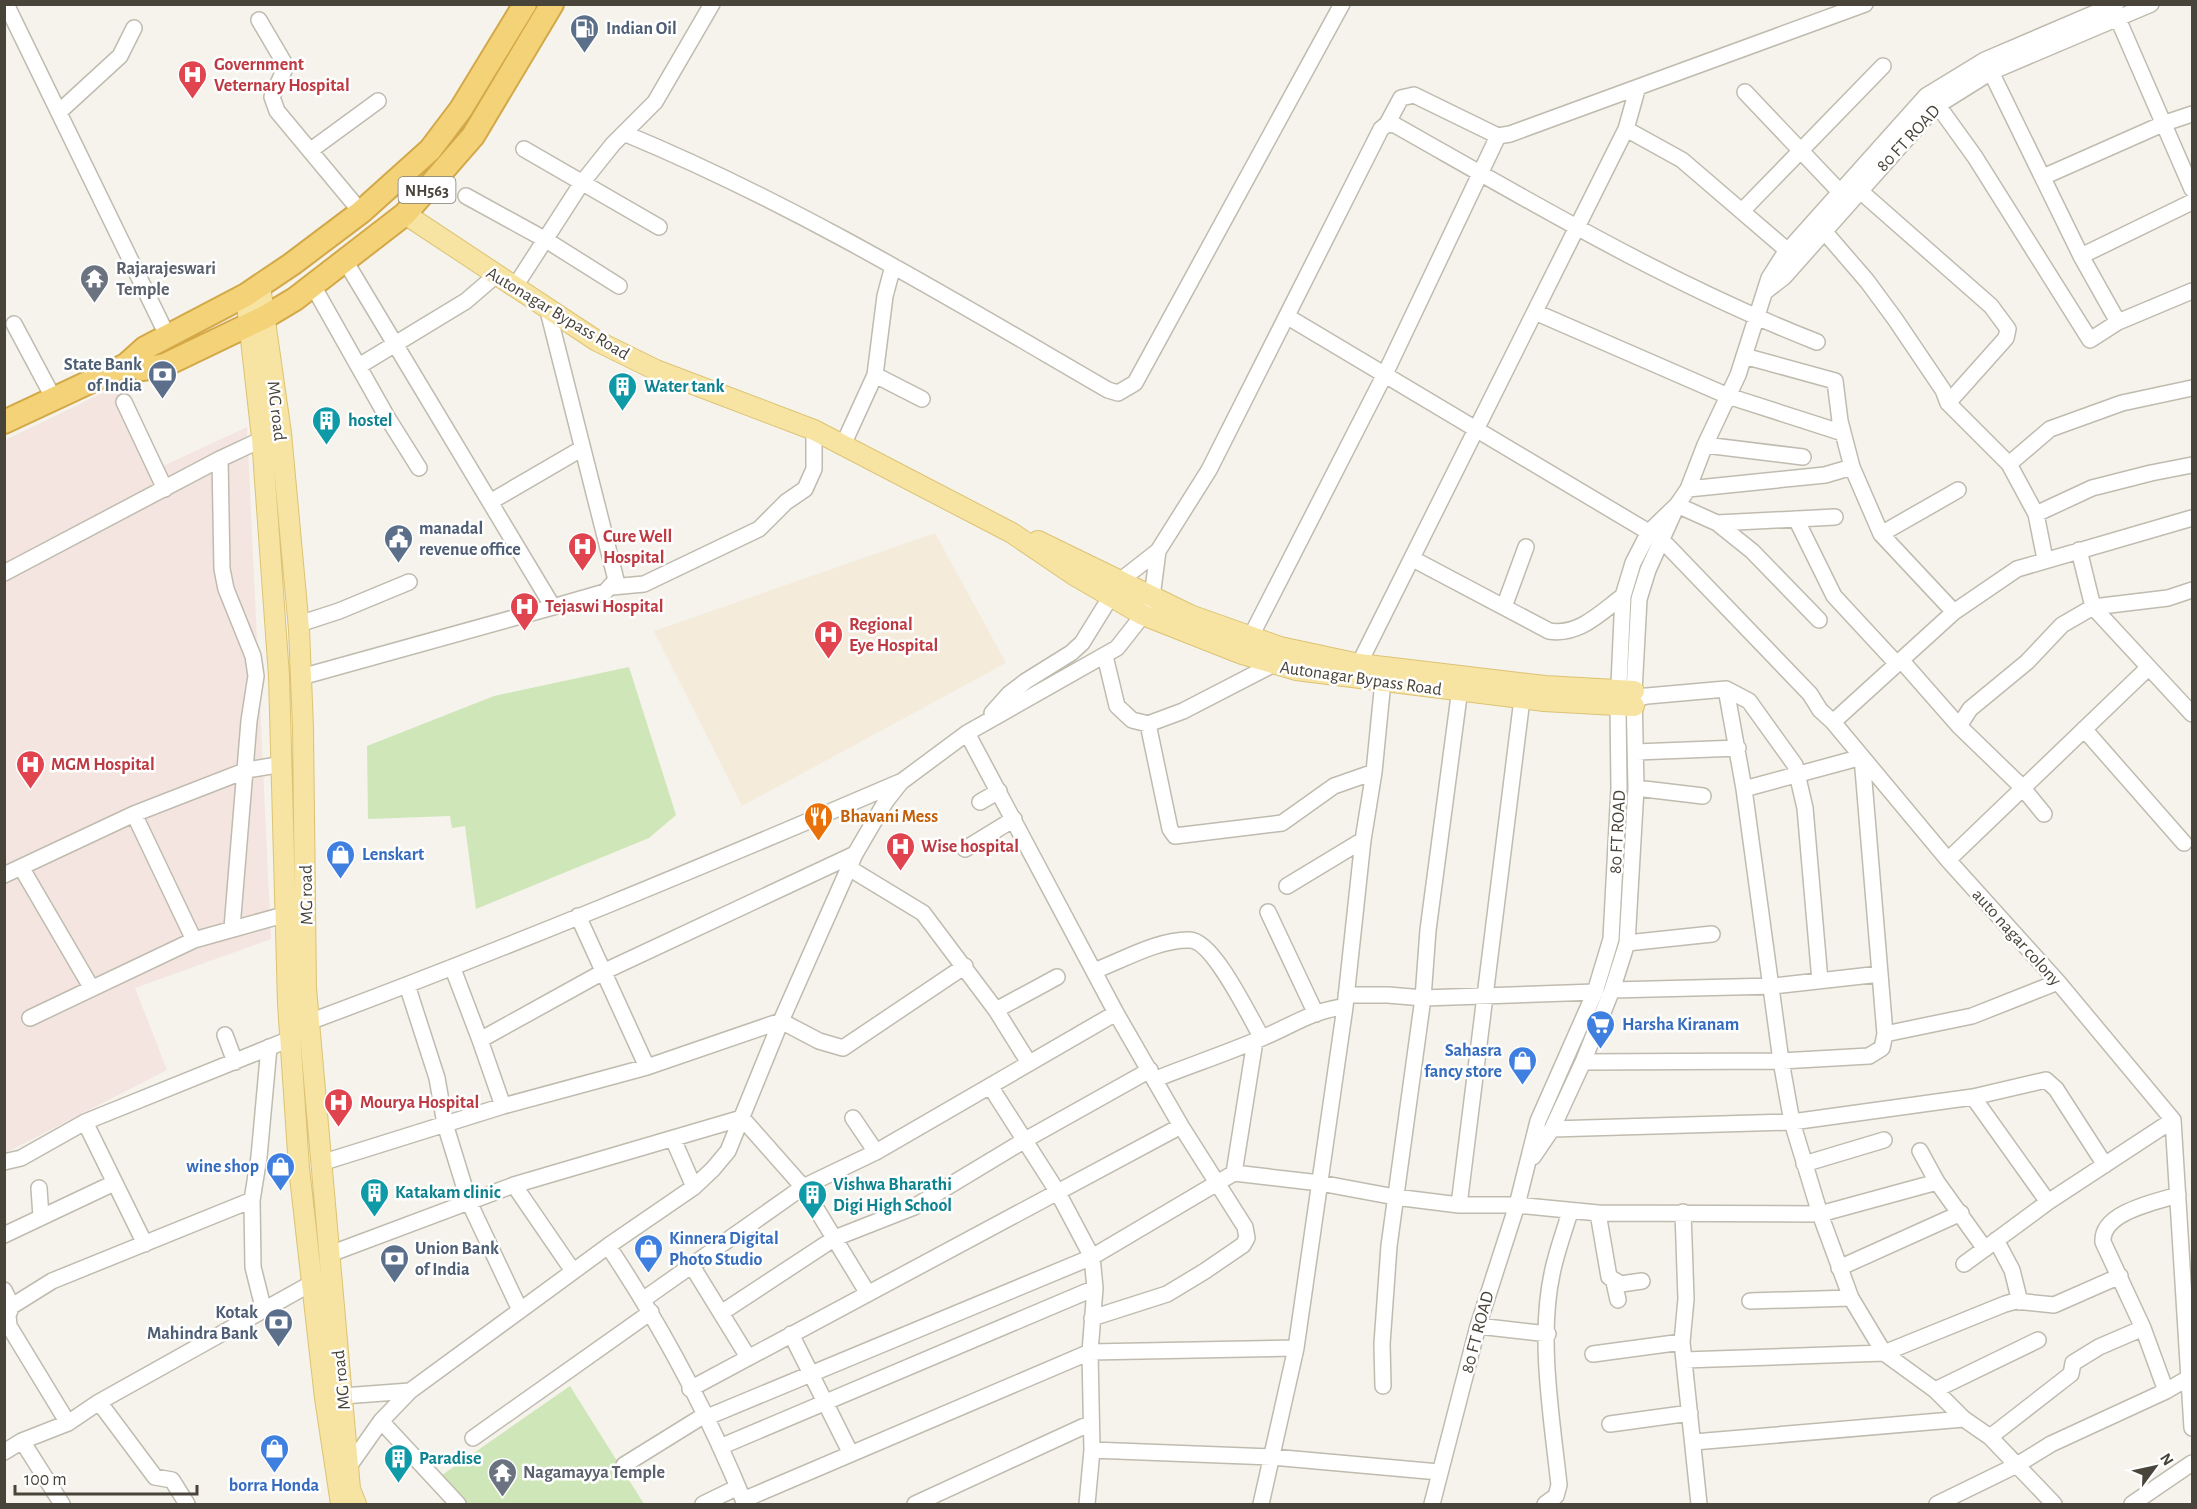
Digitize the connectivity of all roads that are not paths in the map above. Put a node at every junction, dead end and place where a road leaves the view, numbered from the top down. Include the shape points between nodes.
1 (6, 4) edge
2 (552, 4) edge
3 (712, 4) edge
4 (1342, 4) edge
5 (1865, 4) edge
6 (2151, 4) edge
7 (517, 9) edge
8 (2117, 12) edge
9 (259, 20) dead end
10 (135, 28) dead end
11 (2073, 30) junction
12 (1883, 66) dead end
13 (1991, 72) junction
14 (1637, 90) junction
15 (1744, 92) dead end
16 (378, 100) dead end
17 (1935, 106) junction
18 (59, 112) junction
19 (2193, 114) edge
20 (1387, 123) junction
21 (2165, 123) junction
22 (1626, 129) junction
23 (626, 134) junction
24 (1498, 136) junction
25 (524, 149) dead end
26 (311, 150) junction
27 (1800, 151) junction
28 (1479, 172) junction
29 (2043, 177) junction
30 (581, 184) junction
31 (2193, 189) edge
32 (1859, 190) junction
33 (1839, 192) junction
34 (466, 196) dead end
35 (2193, 202) edge
36 (1742, 211) junction
37 (361, 212) junction
38 (405, 214) junction
39 (659, 227) dead end
40 (1576, 228) junction
41 (1823, 230) junction
42 (546, 240) junction
43 (1788, 251) junction
44 (2081, 256) junction
45 (344, 259) junction
46 (893, 266) junction
47 (495, 276) junction
48 (312, 284) junction
49 (619, 286) dead end
50 (514, 288) junction
51 (253, 290) junction
52 (1766, 291) junction
53 (2193, 291) edge
54 (548, 311) junction
55 (1535, 312) junction
56 (1288, 317) junction
57 (1756, 318) junction
58 (257, 321) junction
59 (2118, 322) junction
60 (14, 324) dead end
61 (167, 335) junction
62 (1816, 342) dead end
63 (396, 345) junction
64 (1744, 356) junction
65 (126, 365) junction
66 (359, 366) junction
67 (1385, 374) junction
68 (875, 375) junction
69 (2193, 388) edge
70 (1728, 396) junction
71 (54, 399) junction
72 (922, 399) dead end
73 (124, 402) dead end
74 (1948, 403) junction
75 (4, 422) edge
76 (1476, 429) junction
77 (814, 430) junction
78 (1843, 433) junction
79 (272, 436) junction
80 (843, 445) junction
81 (1705, 446) junction
82 (582, 449) junction
83 (1803, 458) dead end
84 (220, 459) junction
85 (2009, 464) junction
86 (2193, 465) edge
87 (1852, 467) junction
88 (419, 468) dead end
89 (165, 489) junction
90 (1688, 489) junction
91 (1958, 490) dead end
92 (490, 501) junction
93 (1677, 505) junction
94 (2036, 514) junction
95 (1835, 517) dead end
96 (2193, 518) edge
97 (1796, 519) junction
98 (1717, 523) junction
99 (1649, 532) junction
100 (1012, 533) junction
101 (1881, 534) junction
102 (1662, 540) junction
103 (1526, 547) dead end
104 (2079, 550) junction
105 (1158, 551) junction
106 (1413, 559) junction
107 (2046, 560) junction
108 (4, 573) edge
109 (1121, 580) junction
110 (410, 582) dead end
111 (612, 587) junction
112 (2193, 590) edge
113 (1623, 596) junction
114 (1152, 597) junction
115 (1111, 598) junction
116 (553, 607) junction
117 (1504, 607) junction
118 (2093, 608) junction
119 (1954, 612) junction
120 (1143, 615) junction
121 (1819, 620) dead end
122 (298, 624) junction
123 (1246, 646) junction
124 (1105, 656) junction
125 (1899, 662) junction
126 (1359, 664) junction
127 (1272, 665) junction
128 (2148, 669) junction
129 (1383, 674) junction
130 (301, 677) junction
131 (1460, 683) junction
132 (1726, 689) junction
133 (1626, 698) junction
134 (1522, 699) junction
135 (2193, 714) edge
136 (986, 720) junction
137 (1833, 722) junction
138 (1148, 723) junction
139 (1959, 726) junction
140 (2084, 729) junction
141 (967, 733) junction
142 (1738, 748) junction
143 (1636, 752) junction
144 (1862, 757) junction
145 (283, 764) junction
146 (247, 770) junction
147 (1374, 772) junction
148 (1798, 773) junction
149 (901, 782) junction
150 (2022, 787) junction
151 (1636, 788) junction
152 (1744, 789) junction
153 (999, 791) junction
154 (1703, 796) dead end
155 (980, 802) dead end
156 (134, 814) junction
157 (2044, 814) dead end
158 (1014, 819) junction
159 (1363, 840) junction
160 (2184, 843) dead end
161 (965, 849) dead end
162 (1948, 860) junction
163 (852, 861) junction
164 (21, 867) junction
165 (4, 875) edge
166 (1287, 886) dead end
167 (306, 910) junction
168 (1268, 912) dead end
169 (285, 914) junction
170 (579, 916) junction
171 (232, 928) junction
172 (1712, 934) dead end
173 (194, 940) junction
174 (1627, 943) junction
175 (965, 966) junction
176 (453, 969) junction
177 (1094, 971) junction
178 (603, 972) junction
179 (1880, 974) junction
180 (1057, 977) dead end
181 (1820, 981) junction
182 (2058, 982) junction
183 (408, 986) junction
184 (1773, 986) junction
185 (91, 987) junction
186 (1612, 990) junction
187 (1595, 992) junction
188 (1487, 994) junction
189 (1423, 998) junction
190 (1346, 1001) junction
191 (996, 1010) junction
192 (1116, 1013) junction
193 (1316, 1014) junction
194 (30, 1018) dead end
195 (781, 1021) junction
196 (309, 1022) junction
197 (1885, 1034) junction
198 (225, 1035) dead end
199 (290, 1039) junction
200 (480, 1040) junction
201 (1259, 1040) junction
202 (269, 1047) junction
203 (1781, 1061) junction
204 (235, 1062) junction
205 (1583, 1062) junction
206 (1029, 1063) junction
207 (647, 1067) junction
208 (1153, 1074) junction
209 (990, 1086) junction
210 (1973, 1097) junction
211 (503, 1106) junction
212 (742, 1118) junction
213 (853, 1118) dead end
214 (2173, 1120) junction
215 (85, 1122) junction
216 (1792, 1122) junction
217 (445, 1124) junction
218 (1181, 1126) junction
219 (1552, 1130) junction
220 (673, 1139) junction
221 (1025, 1140) junction
222 (1884, 1140) dead end
223 (1920, 1151) dead end
224 (876, 1152) junction
225 (4, 1162) edge
226 (1529, 1162) junction
227 (321, 1163) junction
228 (1804, 1164) junction
229 (2104, 1165) junction
230 (1234, 1173) junction
231 (1937, 1182) junction
232 (114, 1183) junction
233 (1218, 1183) junction
234 (1320, 1183) junction
235 (514, 1185) junction
236 (694, 1187) junction
237 (803, 1187) junction
238 (39, 1188) dead end
239 (1058, 1191) junction
240 (2178, 1195) junction
241 (1395, 1197) junction
242 (252, 1200) junction
243 (469, 1202) junction
244 (2048, 1202) junction
245 (1459, 1205) junction
246 (1517, 1205) junction
247 (1570, 1212) junction
248 (1683, 1212) junction
249 (1598, 1213) junction
250 (1961, 1213) junction
251 (1820, 1214) junction
252 (41, 1217) junction
253 (4, 1235) edge
254 (835, 1238) junction
255 (145, 1244) junction
256 (1990, 1245) junction
257 (608, 1246) junction
258 (330, 1254) junction
259 (1092, 1257) junction
260 (1964, 1264) dead end
261 (692, 1266) junction
262 (1839, 1268) junction
263 (573, 1271) junction
264 (2120, 1276) junction
265 (1642, 1281) dead end
266 (1614, 1282) junction
267 (312, 1283) junction
268 (1095, 1288) junction
269 (4, 1290) edge
270 (867, 1293) junction
271 (1851, 1298) junction
272 (1618, 1300) dead end
273 (1750, 1300) dead end
274 (2020, 1302) junction
275 (12, 1306) junction
276 (647, 1306) junction
277 (520, 1310) junction
278 (264, 1311) junction
279 (721, 1313) junction
280 (1092, 1317) junction
281 (1478, 1326) junction
282 (7, 1327) edge
283 (2143, 1328) junction
284 (791, 1334) junction
285 (1548, 1334) junction
286 (2038, 1340) dead end
287 (1682, 1342) junction
288 (1296, 1348) junction
289 (1090, 1352) junction
290 (1884, 1353) junction
291 (1593, 1354) dead end
292 (748, 1357) junction
293 (1684, 1360) junction
294 (813, 1373) junction
295 (2190, 1377) junction
296 (1383, 1386) dead end
297 (690, 1389) junction
298 (1935, 1390) junction
299 (410, 1391) junction
300 (2166, 1391) junction
301 (343, 1396) junction
302 (826, 1401) junction
303 (99, 1402) junction
304 (1690, 1413) junction
305 (704, 1417) junction
306 (1964, 1419) junction
307 (381, 1421) junction
308 (68, 1423) junction
309 (1091, 1423) junction
310 (1610, 1424) dead end
311 (2193, 1428) edge
312 (1990, 1437) junction
313 (473, 1438) dead end
314 (22, 1441) junction
315 (1694, 1443) junction
316 (720, 1447) junction
317 (1092, 1450) junction
318 (4, 1452) edge
319 (851, 1454) junction
320 (1272, 1457) junction
321 (2193, 1463) edge
322 (350, 1464) junction
323 (624, 1465) dead end
324 (2017, 1465) junction
325 (1439, 1472) junction
326 (338, 1484) junction
327 (742, 1497) edge
328 (945, 1498) edge
329 (62, 1504) edge
330 (187, 1504) edge
331 (341, 1504) edge
332 (356, 1504) edge
333 (458, 1504) edge
334 (703, 1504) edge
335 (915, 1504) edge
336 (1085, 1504) edge
337 (1262, 1504) edge
338 (1432, 1504) edge
339 (1545, 1504) edge
340 (1699, 1504) edge
341 (1937, 1504) edge
342 (2054, 1504) edge
343 (2132, 1504) edge

1 - 18 street
2 - 38 highway, NH563 via 473,136
3 - 23 street via 655,102
4 - 46 street via 1135,383 1128,389 1118,393 1108,390
5 - 14 street
6 - 8 street, 80 FT ROAD
7 - 37 highway, NH563 via 461,109 430,150
8 - 11 street, 80 FT ROAD
8 - 21 street
9 - 26 street via 286,66 273,103
10 - 18 street via 120,56
11 - 13 street, 80 FT ROAD
11 - 33 street, 80 FT ROAD via 1985,60 1926,96
12 - 27 street
13 - 17 street, 80 FT ROAD
13 - 29 street
14 - 22 street
14 - 24 street
15 - 27 street
16 - 26 street
17 - 32 street, 80 FT ROAD
17 - 59 street via 1975,157 2090,340
18 - 61 street
19 - 21 street
20 - 24 street via 1401,98 1414,94
20 - 28 street
20 - 56 street
21 - 29 street
21 - 31 street
22 - 36 street via 1682,160
22 - 40 street
23 - 30 street
23 - 46 street via 761,195
24 - 28 street
25 - 30 street
26 - 37 street
27 - 33 street
27 - 36 street
28 - 40 street
28 - 67 street
29 - 44 street
30 - 39 street
30 - 42 street
32 - 41 street, 80 FT ROAD
32 - 74 street via 1991,306 2008,329 2006,338
33 - 43 street, 80 FT ROAD
34 - 42 street
35 - 44 street
36 - 43 street
37 - 51 highway, NH563
38 - 45 highway, NH563
38 - 47 main road, Autonagar Bypass Road
40 - 55 street
40 - 57 street
41 - 52 street, 80 FT ROAD via 1784,277
41 - 74 street via 1888,309
42 - 49 street
42 - 50 street
43 - 52 street, 80 FT ROAD via 1773,268
44 - 59 street
45 - 48 highway, NH563
45 - 63 street
46 - 68 street via 885,296
47 - 50 main road, Autonagar Bypass Road
47 - 63 street via 466,301
48 - 58 highway, NH563
48 - 66 street
50 - 54 main road, Autonagar Bypass Road
51 - 58 main road, MG road
51 - 61 highway, NH563
52 - 57 street, 80 FT ROAD
53 - 59 street
54 - 77 main road, Autonagar Bypass Road via 656,370
54 - 82 street
55 - 70 street
55 - 76 street
56 - 67 street, auto nagar colony
56 - 105 street via 1209,470
57 - 62 street
57 - 64 street, 80 FT ROAD
58 - 65 highway, NH563 via 165,365 143,369
58 - 79 main road, MG road
60 - 71 street
61 - 65 highway, NH563
63 - 66 street
63 - 92 street
64 - 70 street, 80 FT ROAD
64 - 78 street via 1835,381
65 - 71 highway, NH563
66 - 88 street
67 - 76 street, auto nagar colony
67 - 123 street
68 - 72 street
68 - 80 street
69 - 85 street via 2122,403 2050,429
70 - 78 street
70 - 81 street, 80 FT ROAD
71 - 75 highway, NH563
73 - 89 street
74 - 85 street
76 - 99 street, auto nagar colony
76 - 106 street
77 - 80 main road, Autonagar Bypass Road
77 - 111 street via 814,469 805,489 759,529 644,584
78 - 87 street
79 - 84 street
79 - 122 main road, MG road
79 - 145 main road, MG road
80 - 100 main road, Autonagar Bypass Road
81 - 83 street
81 - 90 street, 80 FT ROAD
82 - 92 street
82 - 111 street via 615,570
84 - 89 street
84 - 146 street via 222,569 226,590 253,656 256,676
85 - 94 street
86 - 94 street via 2092,488
87 - 90 street via 1825,475
87 - 101 street
89 - 108 street
90 - 93 street, 80 FT ROAD
91 - 101 street
92 - 116 street
93 - 98 street
93 - 99 street, 80 FT ROAD
93 - 102 street, 80 FT ROAD
94 - 107 street
95 - 97 street
96 - 104 street
97 - 98 street
97 - 125 street via 1834,596
98 - 121 street via 1752,551
99 - 102 street, auto nagar colony
99 - 113 street, 80 FT ROAD via 1633,563
100 - 109 main road, Autonagar Bypass Road via 1045,543
100 - 115 main road, Autonagar Bypass Road
101 - 119 street
102 - 133 street, 80 FT ROAD via 1639,599
102 - 137 street, auto nagar colony
103 - 117 street
104 - 107 street
104 - 118 street
105 - 109 street
105 - 114 street
106 - 117 street
106 - 126 street
107 - 119 street via 2017,569
109 - 114 main road, Autonagar Bypass Road
109 - 115 street
110 - 122 street via 360,604
111 - 116 street
112 - 118 street via 2168,598
113 - 117 street via 1571,632 1549,631
113 - 133 street, 80 FT ROAD
114 - 120 street
114 - 123 main road, Autonagar Bypass Road
115 - 120 main road, Autonagar Bypass Road
115 - 136 street via 1082,644 1009,694
116 - 130 street
118 - 128 street
118 - 139 street via 2062,625 2026,662 1970,709
119 - 125 street
120 - 123 main road, Autonagar Bypass Road
120 - 124 street via 1124,640
122 - 130 main road, MG road
123 - 126 main road, Autonagar Bypass Road
123 - 127 main road, Autonagar Bypass Road
124 - 136 street
124 - 138 street via 1117,706 1132,720
125 - 137 street
125 - 139 street
126 - 129 main road, Autonagar Bypass Road
127 - 129 main road, Autonagar Bypass Road
127 - 138 street via 1183,711
128 - 135 street
128 - 140 street
129 - 131 main road, Autonagar Bypass Road
129 - 147 street
130 - 167 main road, MG road
131 - 133 main road, Autonagar Bypass Road via 1545,686
131 - 134 main road, Autonagar Bypass Road
131 - 189 street
132 - 133 street
132 - 142 street
132 - 148 street via 1749,701
133 - 134 main road, Autonagar Bypass Road
133 - 143 street, 80 FT ROAD
133 - 187 street, 80 FT ROAD via 1614,911 1611,939
134 - 188 street
136 - 141 street
137 - 144 street, auto nagar colony
138 - 147 street via 1170,829 1175,836 1282,823 1334,786
139 - 150 street
140 - 150 street
140 - 160 street
141 - 149 street
141 - 153 street
142 - 143 street
142 - 152 street
143 - 151 street, 80 FT ROAD
144 - 148 street
144 - 162 street, auto nagar colony
144 - 179 street
145 - 146 street
145 - 169 main road, MG road
146 - 156 street
146 - 171 street
147 - 159 street
148 - 152 street
148 - 181 street via 1805,808
149 - 163 street
149 - 170 street
150 - 157 street
150 - 162 street
151 - 154 street
151 - 174 street, 80 FT ROAD
152 - 184 street
153 - 155 street
153 - 158 street
156 - 164 street
156 - 173 street
158 - 161 street
158 - 177 street
159 - 166 street
159 - 190 street
162 - 182 street, auto nagar colony
163 - 175 street via 923,913
163 - 178 street
163 - 195 street
164 - 165 street
164 - 185 street
167 - 169 street
167 - 196 main road, MG road
168 - 193 street
169 - 171 street
169 - 199 main road, MG road
170 - 176 street
170 - 178 street
171 - 173 street
172 - 174 street
173 - 185 street
174 - 186 street, 80 FT ROAD
175 - 191 street
175 - 195 street via 843,1048 819,1041
176 - 183 street
176 - 200 street
177 - 192 street
177 - 201 street via 1161,945 1198,942 1212,955
178 - 200 street
178 - 207 street
179 - 181 street
179 - 197 street
180 - 191 street
181 - 184 street
182 - 197 street via 1972,1016
182 - 214 street, auto nagar colony
183 - 196 street
183 - 217 street via 437,1078
184 - 186 street
184 - 203 street
185 - 194 street
186 - 205 street, 80 FT ROAD
187 - 188 street
187 - 226 street, 80 FT ROAD via 1538,1121
188 - 189 street
188 - 245 street
189 - 190 street via 1388,995
189 - 241 street
190 - 193 street
190 - 234 street
191 - 206 street
192 - 206 street
192 - 208 street
193 - 201 street
195 - 207 street
195 - 212 street
196 - 199 street
196 - 227 main road, MG road
197 - 203 street via 1882,1048 1869,1056
198 - 204 street
199 - 202 street
199 - 267 main road, MG road
200 - 211 street
201 - 208 street
201 - 230 street
202 - 204 street
202 - 242 street
203 - 205 street
203 - 216 street
204 - 215 street
205 - 219 street, 80 FT ROAD
206 - 209 street
207 - 211 street
208 - 218 street
208 - 221 street
209 - 221 street
209 - 224 street
210 - 216 street
210 - 229 street via 2037,1080 2052,1083
210 - 244 street
211 - 217 street
212 - 220 street
212 - 236 street via 728,1151
212 - 237 street
213 - 224 street
214 - 229 street
214 - 240 street
215 - 225 street via 21,1158
215 - 232 street
216 - 219 street
216 - 228 street
217 - 227 street
217 - 243 street
218 - 233 street
218 - 239 street
219 - 226 street, 80 FT ROAD
220 - 235 street
220 - 236 street
221 - 239 street
221 - 254 street via 914,1207
222 - 228 street
223 - 231 street
224 - 237 street
226 - 246 street, 80 FT ROAD
227 - 258 main road, MG road
228 - 251 street
229 - 244 street
230 - 233 street
230 - 234 street
231 - 250 street
231 - 251 street
232 - 252 street
232 - 255 street
233 - 259 street
233 - 280 street via 1245,1227 1247,1238 1243,1245 1167,1294
234 - 241 street
234 - 288 street
235 - 243 street
235 - 263 street
236 - 257 street
237 - 254 street
237 - 261 street
238 - 252 street
239 - 259 street
239 - 270 street
240 - 264 street via 2131,1210 2106,1229 2103,1242
240 - 295 street
241 - 245 street
241 - 296 street via 1382,1344
242 - 255 street
242 - 278 street via 253,1267
243 - 258 street
243 - 277 street
244 - 256 street
245 - 246 street
246 - 247 street
246 - 281 street, 80 FT ROAD
247 - 249 street
247 - 285 street via 1551,1275
248 - 249 street
248 - 251 street
248 - 287 street via 1686,1299
249 - 266 street via 1606,1269
250 - 256 street
250 - 262 street
251 - 262 street
252 - 253 street
254 - 270 street
254 - 279 street
255 - 275 street via 52,1281
256 - 260 street
256 - 274 street via 2012,1270
257 - 263 street
257 - 276 street
258 - 301 main road, MG road
259 - 268 street
259 - 294 street
261 - 276 street
261 - 279 street
262 - 271 street
263 - 277 street
264 - 274 street via 2054,1305
264 - 283 street
265 - 266 street
266 - 272 street
267 - 278 street
267 - 326 main road, MG road
268 - 280 street
268 - 302 street
269 - 275 street
270 - 284 street
271 - 273 street
271 - 290 street
274 - 290 street via 2005,1304
275 - 282 street
276 - 297 street
276 - 313 street
277 - 299 street
278 - 303 street
279 - 292 street
280 - 289 street
281 - 285 street
281 - 325 street, 80 FT ROAD
282 - 308 street
283 - 300 street
283 - 312 street via 2073,1363 2071,1374
284 - 292 street
284 - 294 street
285 - 339 street via 1559,1485 1556,1496
286 - 298 street
287 - 291 street
287 - 293 street
288 - 289 street
288 - 320 street
289 - 309 street
289 - 319 street
290 - 293 street
290 - 298 street
292 - 297 street
293 - 304 street
294 - 302 street
294 - 305 street
295 - 300 street
295 - 311 street
297 - 305 street
298 - 306 street
299 - 301 street
299 - 307 street
300 - 324 street via 2051,1444
301 - 322 main road, MG road
302 - 316 street
302 - 319 street
303 - 308 street
303 - 330 street via 155,1477 172,1480
304 - 310 street
304 - 315 street
305 - 316 street
305 - 323 street
306 - 312 street
306 - 315 street
307 - 322 street
307 - 333 street
308 - 314 street
309 - 317 street
309 - 328 street
312 - 324 street
314 - 318 street
314 - 329 street
315 - 340 street
316 - 327 street
317 - 320 street
317 - 336 street
319 - 327 street
320 - 325 street
320 - 337 street
321 - 343 street
322 - 326 street
322 - 332 main road, MG road via 350,1489
324 - 341 street
324 - 342 street
325 - 338 street, 80 FT ROAD
326 - 331 main road, MG road
327 - 334 street
328 - 335 street

